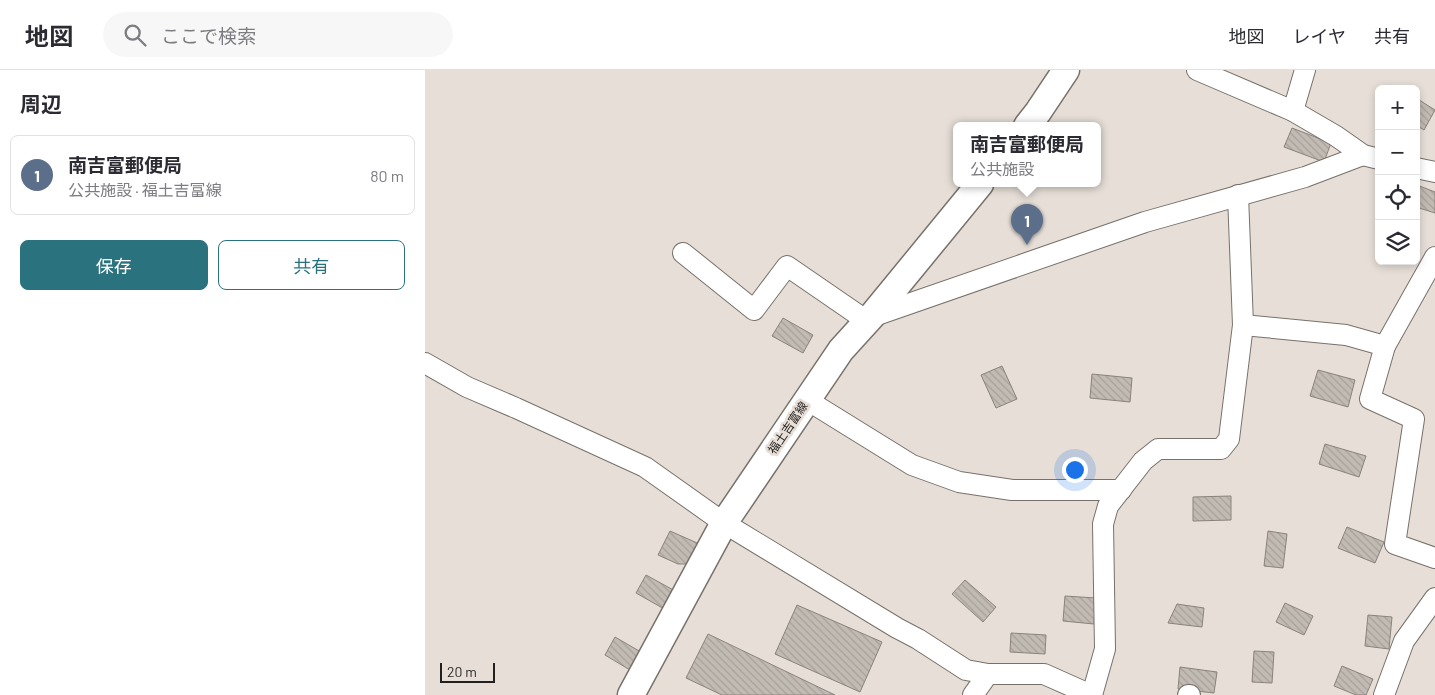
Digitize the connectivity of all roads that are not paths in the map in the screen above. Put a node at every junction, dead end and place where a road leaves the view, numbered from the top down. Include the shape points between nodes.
1 (1066, 70) edge
2 (1197, 70) edge
3 (1305, 70) edge
4 (1293, 111) junction
5 (1030, 122) edge
6 (1371, 157) edge
7 (1420, 169) edge
8 (1435, 172) edge
9 (978, 187) edge
10 (1238, 196) junction
11 (683, 253) dead end
12 (1435, 257) edge
13 (869, 319) junction
14 (1243, 325) junction
15 (1385, 346) junction
16 (425, 363) edge
17 (807, 400) junction
18 (1121, 490) junction
19 (723, 523) junction
20 (1435, 558) edge
21 (1435, 598) edge
22 (988, 674) junction
23 (631, 695) edge
24 (973, 695) edge
25 (1091, 695) edge
26 (1384, 695) edge

1 - 5 main road
2 - 4 street
3 - 4 street
4 - 6 street
6 - 10 street
7 - 8 street
9 - 13 main road, 福土吉富線
10 - 13 street via 1145,222
10 - 14 street
11 - 13 street via 754,310 787,266
12 - 15 street
13 - 17 main road, 福土吉富線 via 841,350
14 - 15 street via 1346,335
14 - 18 street via 1229,439 1221,449 1158,448 1143,460
15 - 20 street via 1370,399 1414,419 1395,544
16 - 19 street via 467,387 645,467
17 - 18 street via 912,465 959,482 1012,490
17 - 19 main road, 福土吉富線
18 - 25 street via 1108,506 1103,524 1105,649
19 - 22 street via 966,670
19 - 23 main road, 福土吉富線
21 - 26 street via 1403,642
22 - 24 street
22 - 25 street via 1044,674

